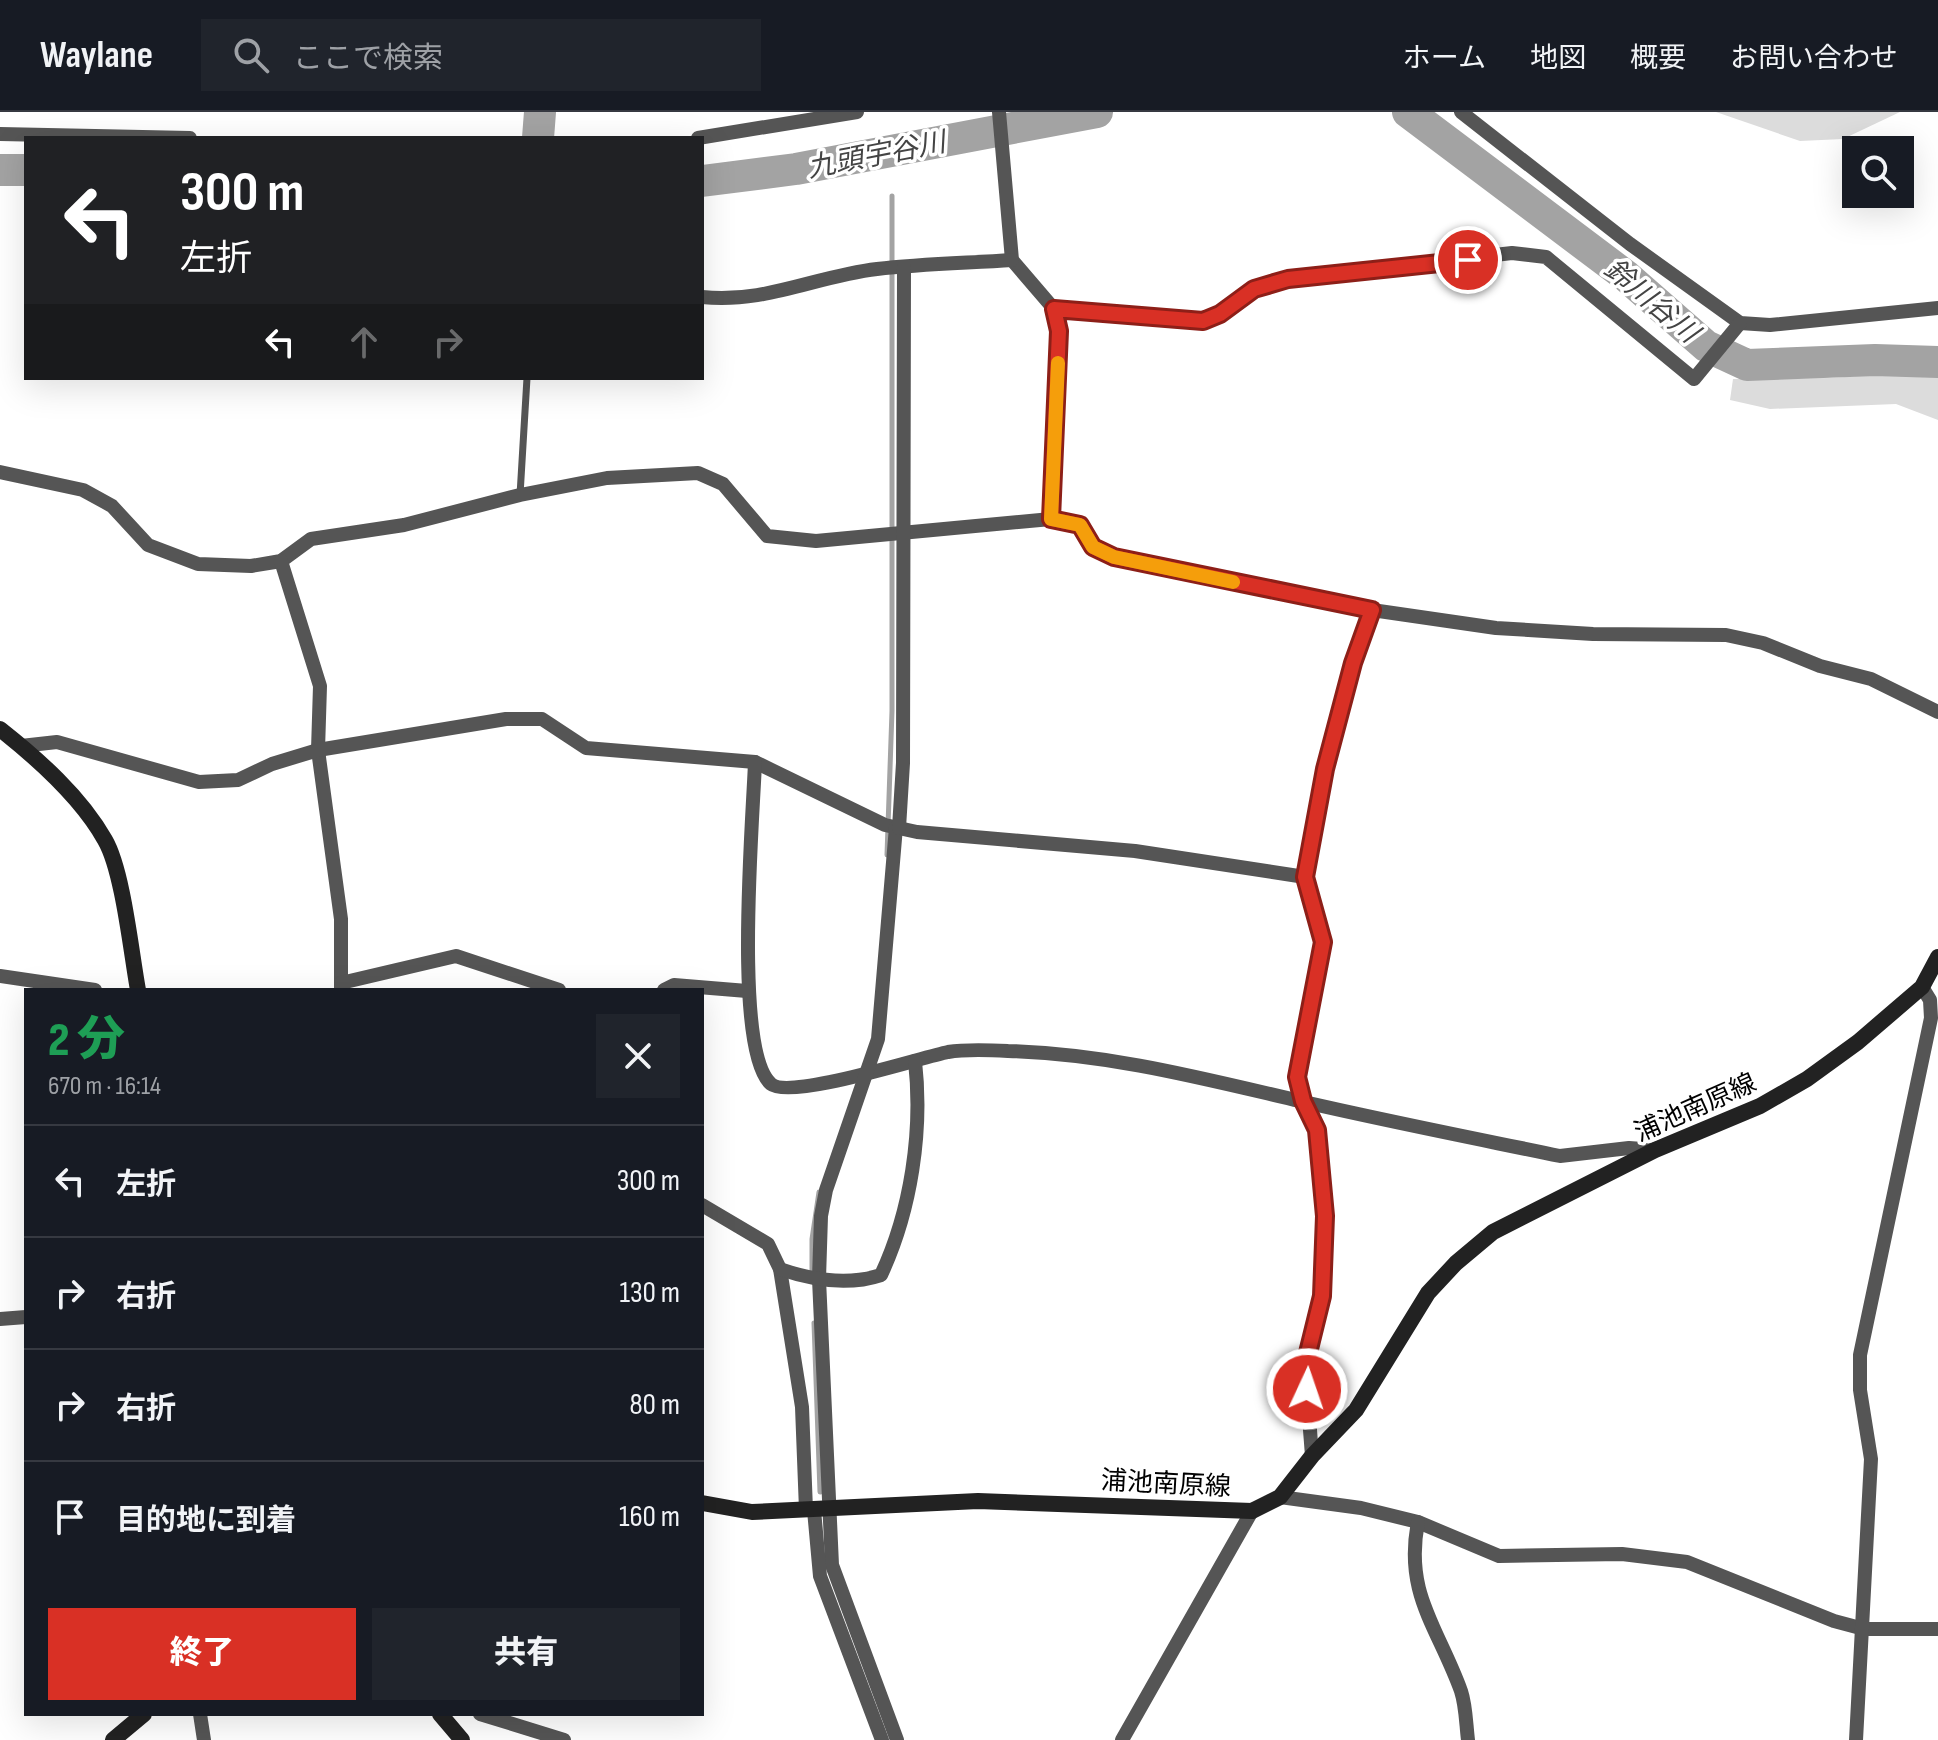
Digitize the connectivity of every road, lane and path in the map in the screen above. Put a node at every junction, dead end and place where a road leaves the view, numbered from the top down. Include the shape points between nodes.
1 (857, 112) edge
2 (999, 112) edge
3 (1461, 112) edge
4 (0, 134) edge
5 (95, 136) edge
6 (704, 137) edge
7 (1012, 260) junction
8 (897, 268) junction
9 (704, 297) edge
10 (1938, 308) edge
11 (1054, 309) junction
12 (1740, 323) junction
13 (527, 380) edge
14 (0, 472) edge
15 (520, 495) junction
16 (1051, 519) junction
17 (897, 536) junction
18 (281, 561) junction
19 (1372, 610) junction
20 (1938, 712) edge
21 (0, 729) edge
22 (21, 746) junction
23 (318, 750) junction
24 (755, 762) junction
25 (893, 826) junction
26 (1305, 877) junction
27 (1938, 957) edge
28 (0, 976) edge
29 (341, 987) edge
30 (1922, 987) junction
31 (81, 988) edge
32 (138, 988) edge
33 (553, 988) edge
34 (668, 988) edge
35 (747, 991) junction
36 (915, 1061) junction
37 (863, 1074) junction
38 (1303, 1101) junction
39 (1655, 1150) junction
40 (704, 1206) edge
41 (780, 1269) junction
42 (815, 1279) junction
43 (24, 1317) edge
44 (0, 1319) edge
45 (1312, 1456) junction
46 (1280, 1497) junction
47 (704, 1503) edge
48 (817, 1510) junction
49 (1252, 1511) junction
50 (1418, 1522) junction
51 (1864, 1629) junction
52 (1938, 1629) edge
53 (142, 1716) edge
54 (200, 1716) edge
55 (442, 1716) edge
56 (486, 1716) edge
57 (113, 1740) edge
58 (204, 1740) edge
59 (462, 1740) edge
60 (564, 1740) edge
61 (882, 1740) edge
62 (897, 1740) edge
63 (1122, 1740) edge
64 (1468, 1740) edge
65 (1856, 1740) edge

1 - 6 street
2 - 7 street
3 - 12 street
4 - 5 street
7 - 8 street
7 - 11 street
8 - 9 street via 843,275 780,294
8 - 17 street
10 - 12 street via 1770,325
11 - 12 street via 1203,321 1254,289 1288,279 1523,254 1546,257 1694,379
11 - 16 street via 1059,331
13 - 15 lane
14 - 18 street via 83,490 112,506 148,545 198,564
15 - 17 street via 607,478 698,473 723,484 767,536 816,541
15 - 18 street via 404,525 311,539
16 - 17 street
16 - 19 street via 1080,525 1093,547 1114,557
17 - 25 street via 903,763
18 - 23 street via 320,686
19 - 20 street via 1510,629 1726,635 1871,679
19 - 26 street via 1325,769
21 - 22 main road
22 - 23 street via 57,742 199,782 238,780
22 - 32 main road via 78,803 107,842
23 - 24 street via 506,719 542,719 586,748
23 - 29 street via 341,919
24 - 25 street
24 - 35 street
25 - 26 street via 947,836 1135,851
25 - 37 street via 878,1039
26 - 38 street via 1323,942 1297,1077
27 - 30 main road, 浦池南原線
28 - 31 street
29 - 33 street via 456,956
30 - 39 main road, 浦池南原線 via 1807,1079 1760,1106
30 - 51 street via 1930,1000 1931,1018 1860,1355 1871,1459
34 - 35 street
35 - 37 street via 757,1052 770,1084 791,1089
36 - 37 street
36 - 38 street via 950,1052 1008,1051 1137,1062
36 - 42 street via 920,1106 916,1145 881,1275 864,1281
37 - 42 street via 826,1190
38 - 39 street via 1560,1156
38 - 45 street via 1317,1130 1325,1216 1322,1296 1305,1365
39 - 45 main road, 浦池南原線 via 1493,1232 1456,1263 1428,1293 1356,1410
40 - 41 street via 768,1244
41 - 42 street
41 - 48 street
42 - 48 street
43 - 44 street
45 - 46 main road, 浦池南原線
46 - 49 main road, 浦池南原線
46 - 50 street
47 - 48 main road, 浦池南原線 via 752,1512
48 - 49 main road, 浦池南原線 via 992,1501
48 - 61 street via 820,1576
48 - 62 street
49 - 63 street
50 - 51 street via 1499,1556 1622,1554 1687,1562
50 - 64 street via 1412,1552 1418,1595 1462,1695
51 - 52 street
51 - 65 street
53 - 57 main road
54 - 58 street
55 - 59 main road
56 - 60 street

